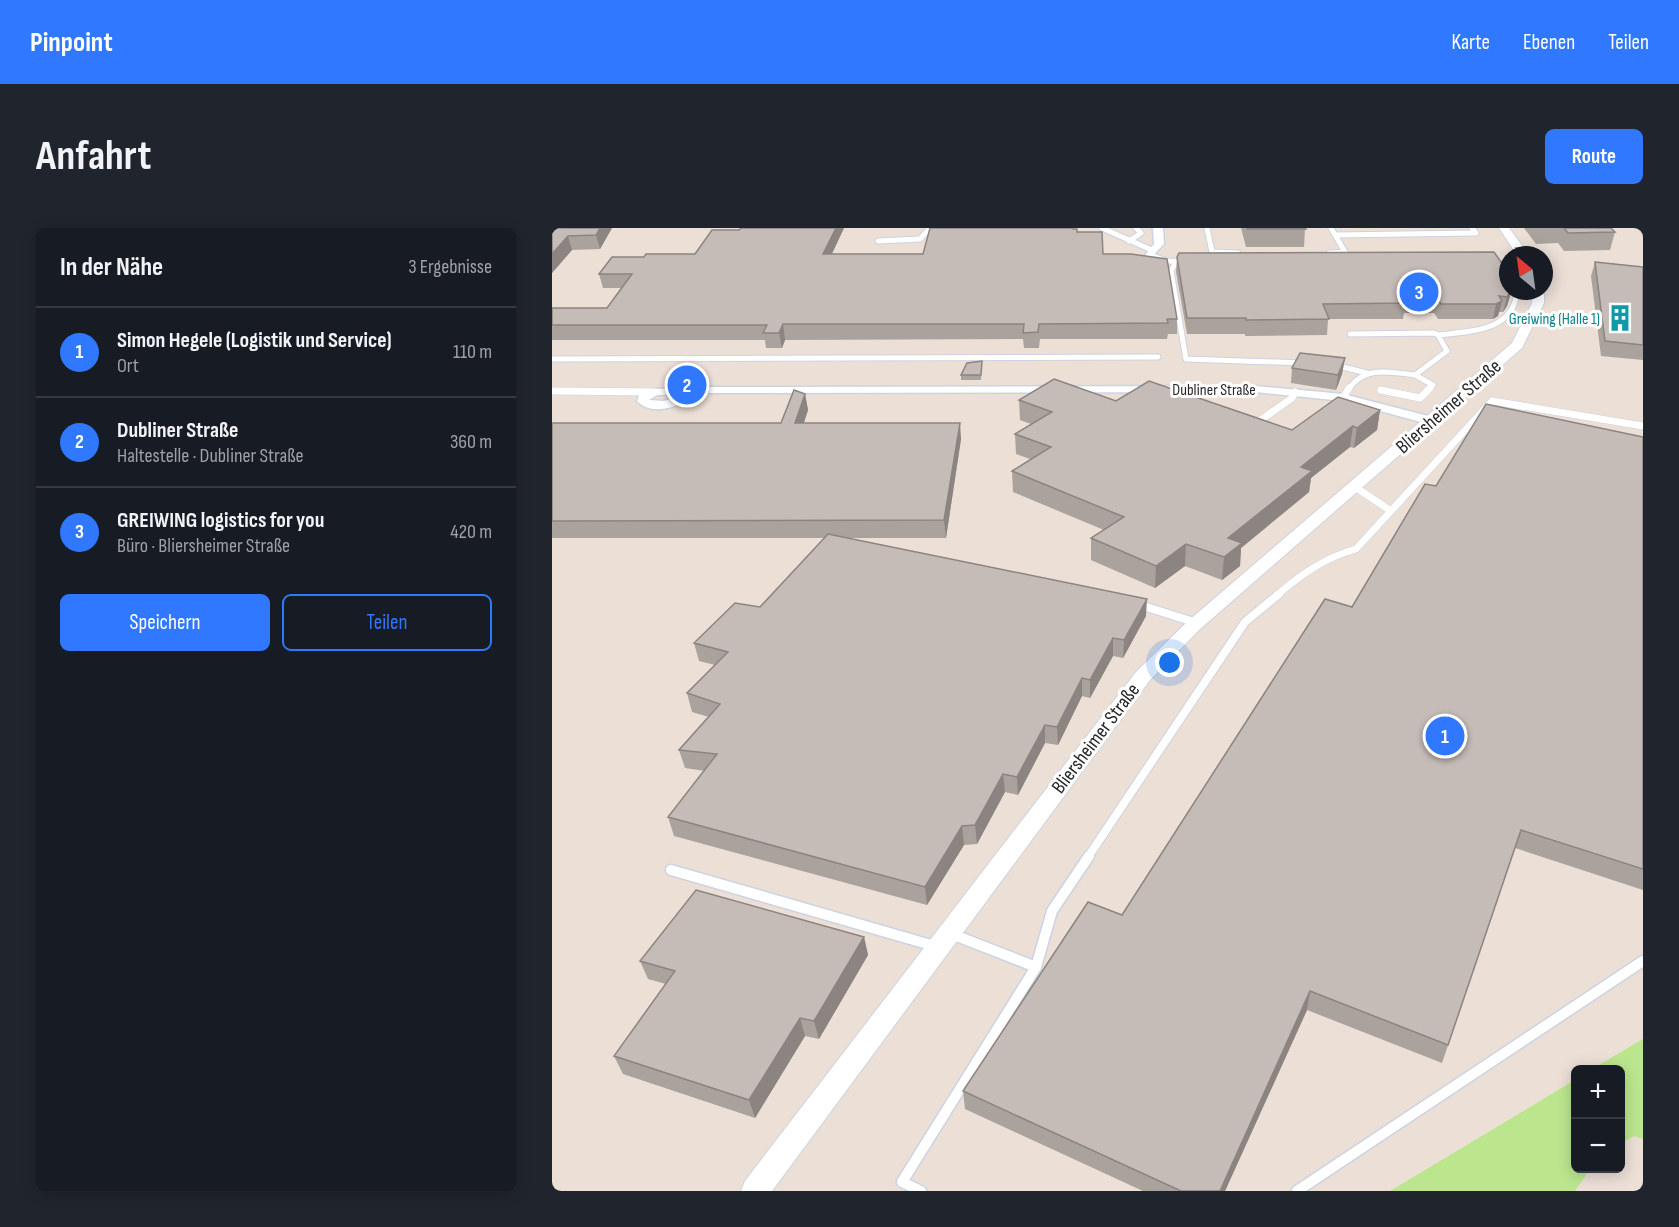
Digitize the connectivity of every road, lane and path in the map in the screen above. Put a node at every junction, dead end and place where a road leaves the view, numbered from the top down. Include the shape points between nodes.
1 (927, 228) edge
2 (1102, 228) edge
3 (1136, 228) edge
4 (1158, 228) edge
5 (1207, 228) edge
6 (1330, 228) edge
7 (1472, 228) edge
8 (1504, 228) edge
9 (1335, 235) junction
10 (878, 241) dead end
11 (1129, 241) junction
12 (1517, 246) edge
13 (1152, 253) junction
14 (1246, 253) edge
15 (1325, 253) edge
16 (1176, 262) junction
17 (1194, 262) edge
18 (1492, 262) edge
19 (1499, 265) edge
20 (1516, 300) edge
21 (1538, 300) edge
22 (1350, 334) dead end
23 (1437, 334) junction
24 (1158, 357) dead end
25 (552, 359) edge
26 (1311, 363) edge
27 (1322, 364) edge
28 (1367, 373) junction
29 (1415, 375) junction
30 (1381, 390) dead end
31 (552, 391) edge
32 (655, 392) joint
33 (1294, 392) junction
34 (1343, 398) junction
35 (1432, 421) junction
36 (1643, 426) edge
37 (1247, 429) edge
38 (1355, 487) junction
39 (1391, 511) junction
40 (1133, 603) edge
41 (1197, 623) junction
42 (671, 870) dead end
43 (944, 940) junction
44 (1643, 961) edge
45 (1036, 967) junction
46 (899, 1186) edge
47 (755, 1191) edge
48 (921, 1191) edge
49 (1297, 1191) edge

1 - 10 lane via 920,238
2 - 11 lane
3 - 11 lane via 1141,233
4 - 13 street via 1159,244
5 - 14 lane via 1212,252
6 - 9 lane
7 - 9 lane via 1476,233
8 - 12 street
9 - 15 lane via 1345,252
11 - 13 lane
13 - 16 lane
16 - 17 lane
16 - 26 lane via 1171,270 1186,359
18 - 19 lane
20 - 23 lane via 1514,312 1497,323
21 - 35 street, Bliersheimer Straße via 1517,345
22 - 23 lane
23 - 29 lane via 1447,351
24 - 25 lane
27 - 28 lane
28 - 29 lane
28 - 34 lane via 1357,378
29 - 30 lane via 1433,385 1420,398
31 - 32 lane
32 - 33 street, Dubliner Straße via 643,396 645,404 663,405 705,390 1255,388
33 - 34 street, Dubliner Straße
33 - 37 lane via 1292,398
34 - 35 street, Dubliner Straße
35 - 38 street, Bliersheimer Straße
36 - 39 lane via 1492,401
38 - 39 lane
38 - 41 street, Bliersheimer Straße
39 - 45 lane via 1356,549 1308,569 1245,622 1052,911
40 - 41 lane
41 - 43 street, Bliersheimer Straße via 1143,676
42 - 43 lane
43 - 45 lane
43 - 47 street, Bliersheimer Straße
44 - 49 lane
45 - 46 lane
46 - 48 lane

